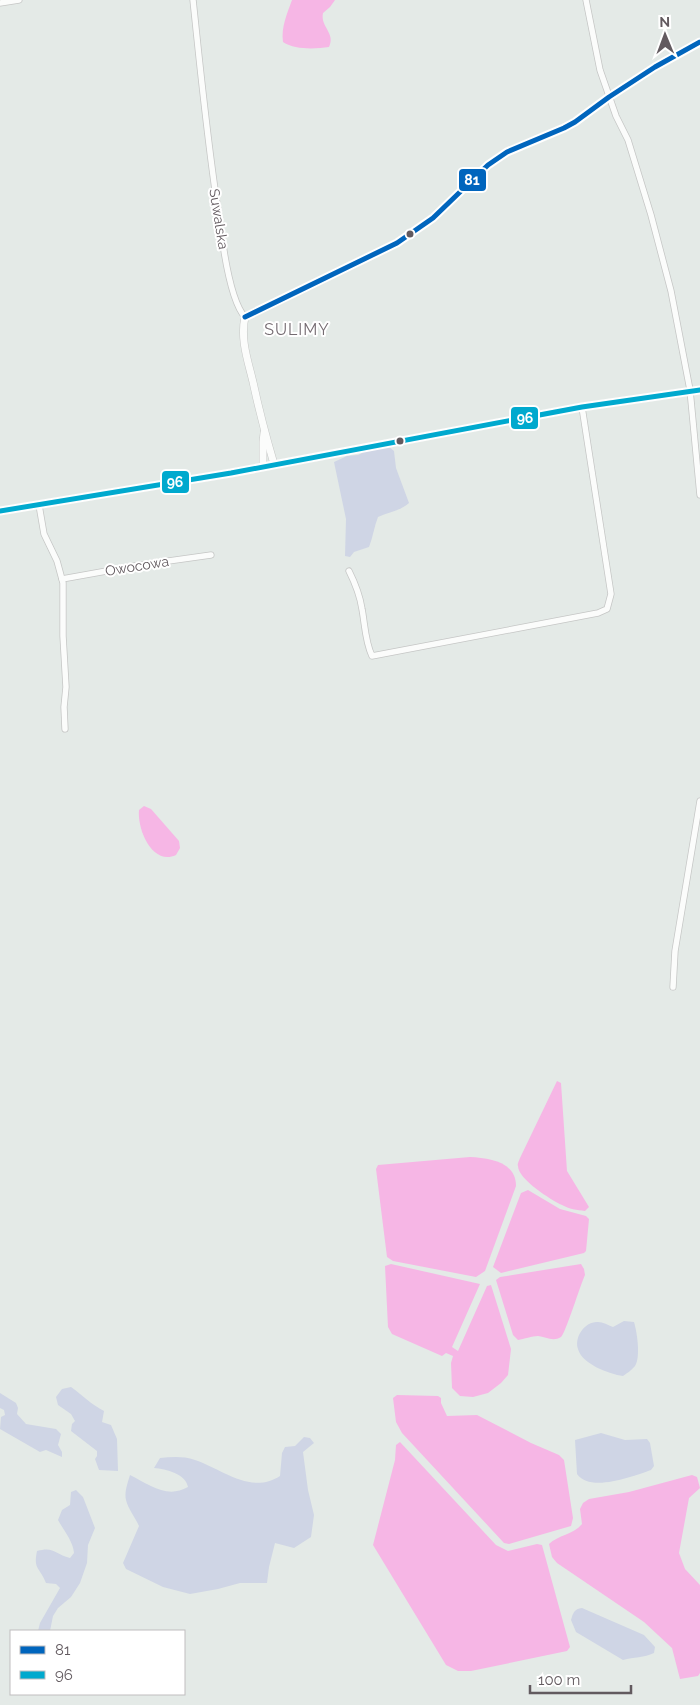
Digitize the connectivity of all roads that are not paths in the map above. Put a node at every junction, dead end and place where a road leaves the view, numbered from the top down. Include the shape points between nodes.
1 (19, 0) edge
2 (193, 0) edge
3 (586, 0) edge
4 (0, 3) edge
5 (700, 42) edge
6 (609, 97) junction
7 (245, 317) junction
8 (690, 390) junction
9 (700, 390) edge
10 (582, 407) junction
11 (264, 433) junction
12 (274, 464) junction
13 (263, 467) junction
14 (700, 495) edge
15 (39, 505) junction
16 (0, 511) edge
17 (211, 555) dead end
18 (349, 571) dead end
19 (62, 579) junction
20 (65, 729) dead end
21 (700, 801) edge
22 (673, 986) dead end

1 - 4 street
2 - 7 street, Suwalska via 210,159 225,259 239,310
3 - 6 street via 600,70
5 - 6 street
6 - 7 street via 564,128 507,152 488,165 433,218 403,239
6 - 8 street via 628,140 651,215
7 - 11 street, Suwalska via 243,340
8 - 9 street
8 - 10 street
8 - 14 street
10 - 12 street
10 - 18 street via 612,594 607,609 372,656 362,607
11 - 12 street, Suwalska
11 - 13 street, Suwalska
12 - 13 street
13 - 15 street
15 - 16 street
15 - 19 street via 44,534
17 - 19 street, Owocowa
19 - 20 street
21 - 22 street via 675,951

